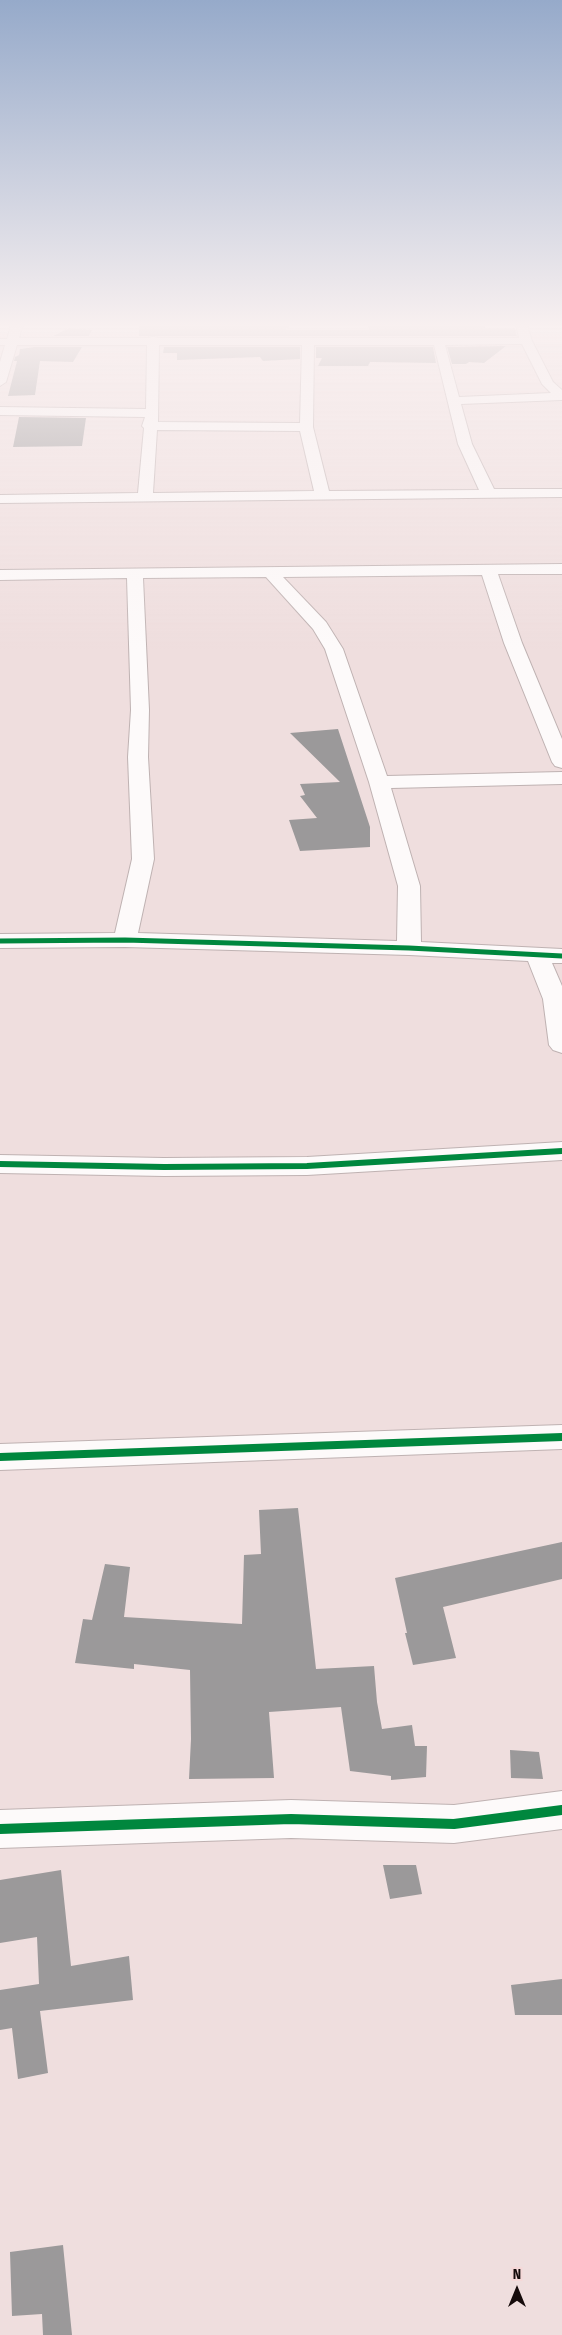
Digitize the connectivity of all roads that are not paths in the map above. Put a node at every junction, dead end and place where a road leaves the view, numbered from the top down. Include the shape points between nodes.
1 (149, 434) edge
2 (308, 434) edge
3 (462, 434) edge
4 (488, 493) junction
5 (562, 493) edge
6 (322, 494) junction
7 (145, 497) junction
8 (0, 499) edge
9 (562, 570) edge
10 (489, 571) junction
11 (272, 574) junction
12 (0, 575) edge
13 (135, 575) junction
14 (562, 762) edge
15 (562, 778) edge
16 (379, 782) junction
17 (125, 940) junction
18 (0, 941) edge
19 (409, 948) junction
20 (550, 956) edge
21 (562, 1045) edge
22 (562, 1151) edge
23 (0, 1164) edge
24 (562, 1436) edge
25 (0, 1457) edge
26 (562, 1810) edge
27 (0, 1829) edge

1 - 7 street
2 - 6 street
3 - 4 street
4 - 5 street
4 - 6 street
6 - 7 street
7 - 8 street
9 - 10 street
10 - 11 street
10 - 14 street via 513,643
11 - 13 street
11 - 16 street via 320,626 334,649
12 - 13 street
13 - 17 street via 142,860
15 - 16 street
16 - 19 street via 409,886
17 - 18 street
17 - 19 street
19 - 20 street
20 - 21 street
22 - 23 street via 307,1166 164,1168
24 - 25 street
26 - 27 street via 454,1824 291,1819

